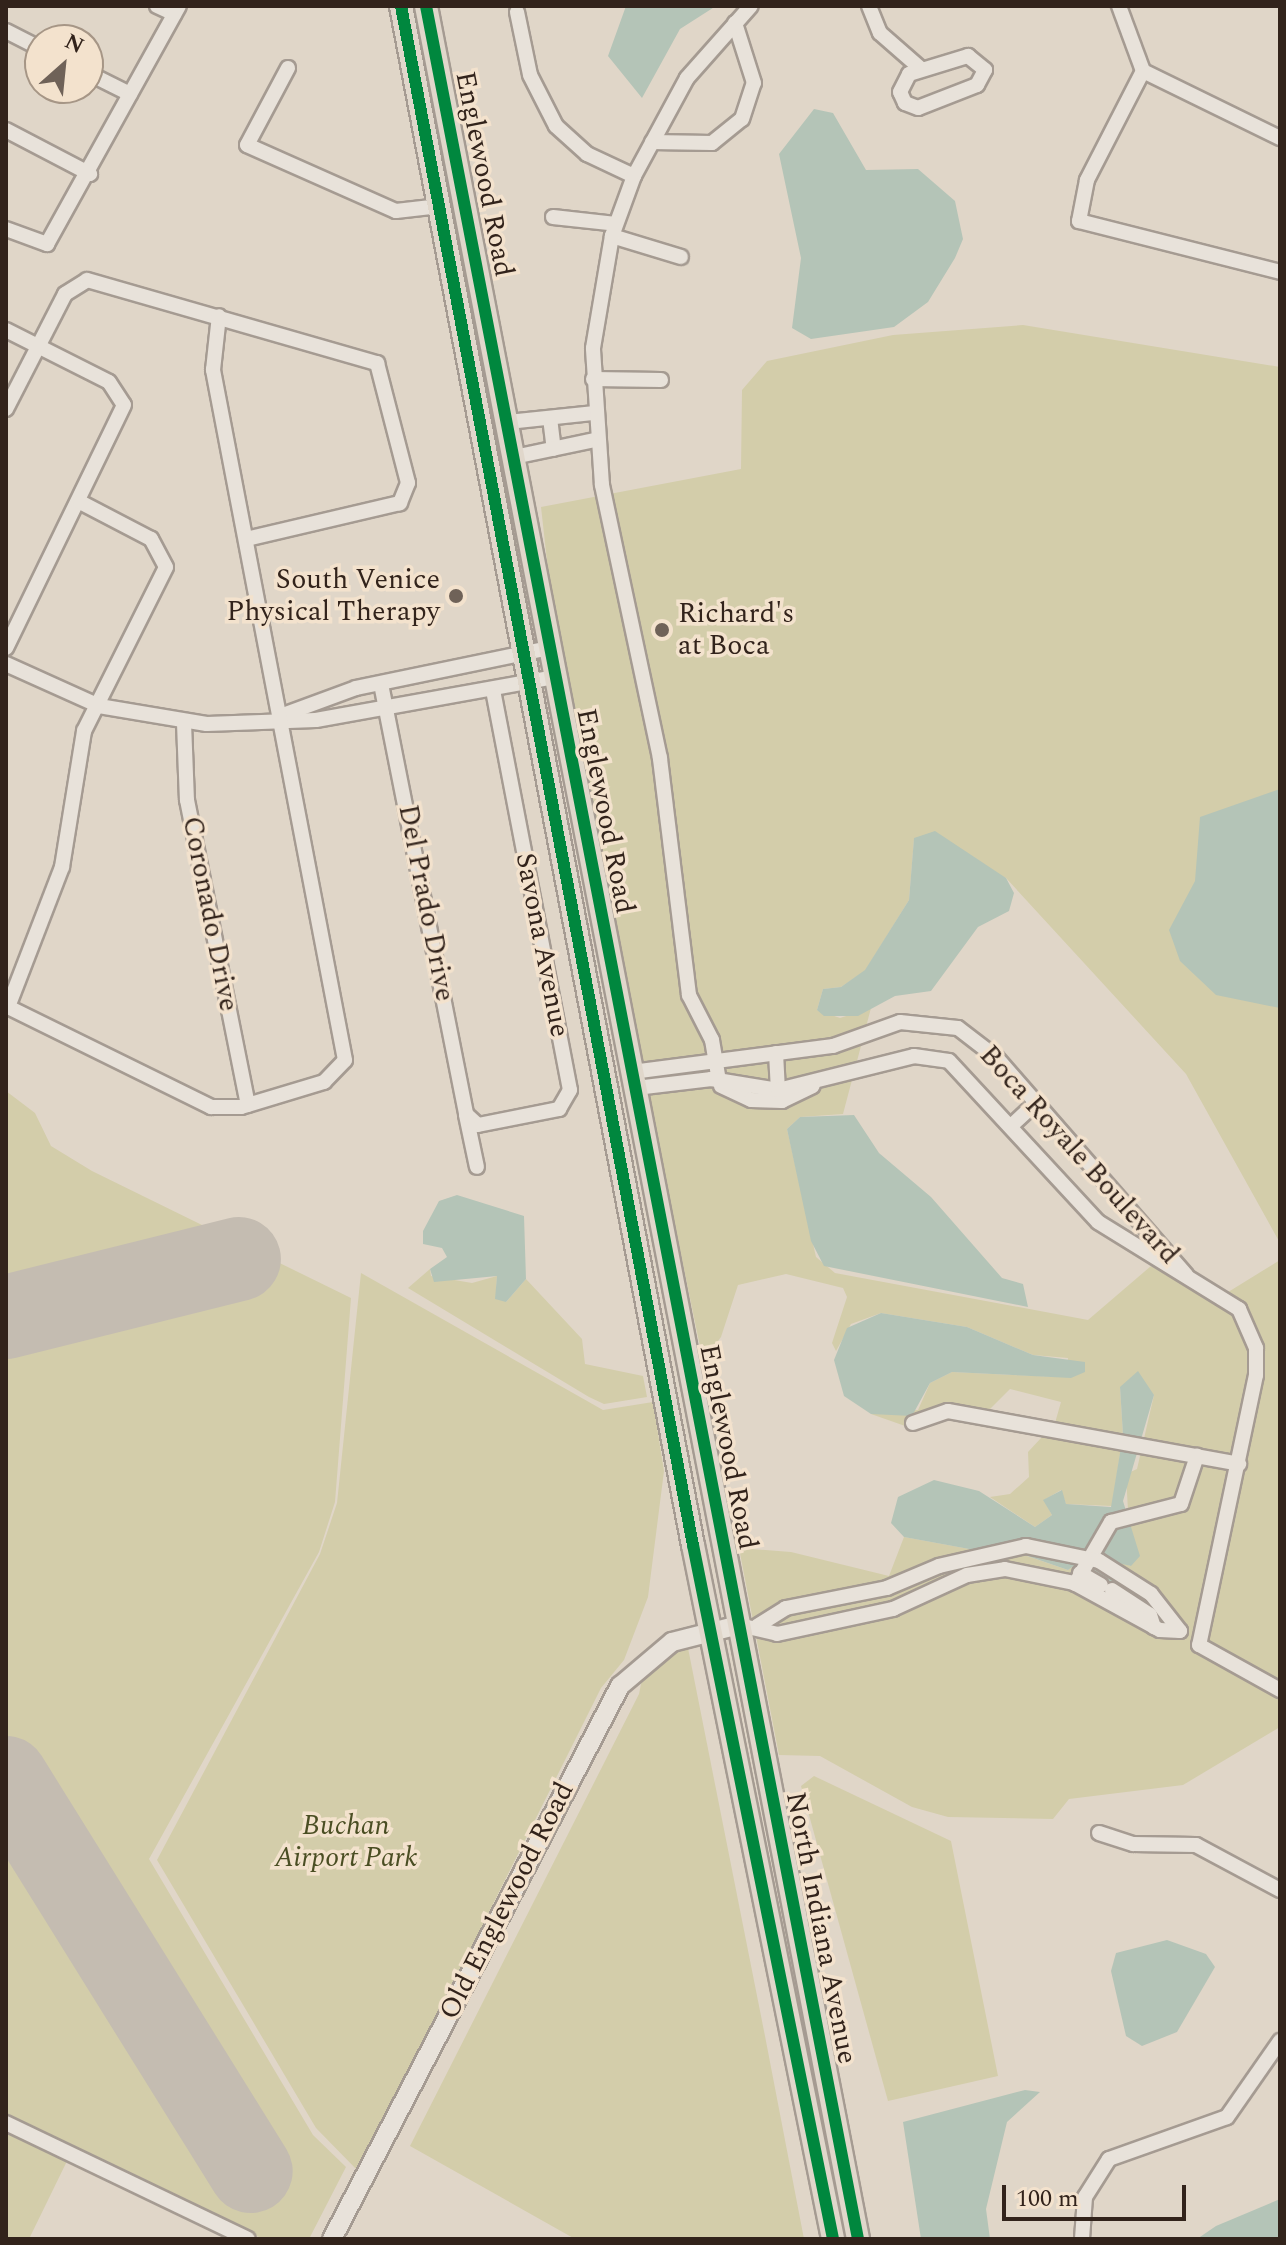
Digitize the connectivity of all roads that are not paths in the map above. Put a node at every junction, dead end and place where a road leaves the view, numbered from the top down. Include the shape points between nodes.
1 (157, 6) edge
2 (401, 6) edge
3 (426, 6) edge
4 (751, 6) edge
5 (869, 6) edge
6 (1119, 6) edge
7 (176, 10) edge
8 (517, 12) dead end
9 (735, 23) junction
10 (6, 31) edge
11 (24, 40) edge
12 (919, 67) junction
13 (288, 68) dead end
14 (1143, 71) junction
15 (104, 81) edge
16 (130, 94) junction
17 (6, 130) edge
18 (1280, 138) edge
19 (652, 142) junction
20 (90, 174) junction
21 (634, 176) junction
22 (440, 206) junction
23 (553, 217) dead end
24 (6, 229) edge
25 (614, 230) junction
26 (681, 257) dead end
27 (1280, 272) edge
28 (219, 316) junction
29 (6, 330) edge
30 (38, 346) junction
31 (593, 379) junction
32 (661, 380) dead end
33 (6, 409) edge
34 (593, 413) junction
35 (550, 418) junction
36 (511, 440) junction
37 (595, 440) junction
38 (486, 446) junction
39 (554, 449) junction
40 (80, 502) junction
41 (246, 539) junction
42 (6, 648) edge
43 (549, 648) junction
44 (526, 653) junction
45 (6, 664) edge
46 (554, 677) junction
47 (532, 683) junction
48 (381, 684) junction
49 (493, 689) junction
50 (99, 706) junction
51 (388, 706) junction
52 (280, 716) junction
53 (184, 723) junction
54 (585, 960) junction
55 (7, 1006) edge
56 (776, 1053) junction
57 (716, 1061) junction
58 (634, 1080) junction
59 (715, 1080) junction
60 (813, 1085) junction
61 (778, 1090) junction
62 (1036, 1103) junction
63 (248, 1105) junction
64 (469, 1118) junction
65 (1011, 1126) junction
66 (477, 1167) dead end
67 (1195, 1284) junction
68 (913, 1423) dead end
69 (1197, 1456) junction
70 (1239, 1464) junction
71 (1087, 1558) junction
72 (1078, 1579) junction
73 (1141, 1597) junction
74 (748, 1626) junction
75 (1154, 1627) junction
76 (715, 1629) junction
77 (1180, 1631) junction
78 (1199, 1645) junction
79 (1280, 1690) edge
80 (1099, 1833) dead end
81 (1280, 1890) edge
82 (1280, 2041) edge
83 (6, 2123) edge
84 (248, 2239) edge
85 (332, 2239) edge
86 (833, 2239) edge
87 (858, 2239) edge
88 (1082, 2239) edge

1 - 7 street
2 - 22 main road, Englewood Road
3 - 36 main road, Englewood Road
4 - 9 street
5 - 12 street via 880,33
6 - 14 street
7 - 16 street
8 - 21 street via 530,75 556,126 587,154
9 - 19 street via 687,78
9 - 19 street via 754,83 742,119 703,145
10 - 11 street
12 - 12 street via 900,92 918,108 984,76 983,64 968,56
13 - 22 street via 247,145 396,211
14 - 18 street
14 - 27 street via 1087,180 1079,221
15 - 16 street
16 - 20 street
17 - 20 street
19 - 21 street
20 - 24 street via 43,247
21 - 25 street
22 - 38 main road, Englewood Road
23 - 25 street
25 - 26 street
25 - 31 street
28 - 30 street via 87,280 68,290
28 - 41 street via 213,370
28 - 41 street via 380,365 408,483 388,512
29 - 30 street
30 - 33 street
30 - 40 street via 109,382 123,400
31 - 32 street
31 - 34 street
34 - 35 street
34 - 37 street
35 - 36 street
35 - 39 street
36 - 38 main road
36 - 39 street
36 - 43 main road, Englewood Road
37 - 39 street
37 - 57 street via 660,758 689,995
38 - 44 main road, Englewood Road
40 - 42 street
40 - 50 street via 151,539 166,563
41 - 52 street
43 - 44 street
43 - 46 main road, Englewood Road
44 - 47 main road, Englewood Road
44 - 48 street
45 - 50 street
46 - 47 street
46 - 58 main road, Englewood Road
47 - 49 street
47 - 54 main road, Englewood Road
48 - 51 street, Del Prado Drive
48 - 52 street via 290,707
49 - 51 street
49 - 64 street, Savona Avenue via 570,1090 559,1109
50 - 53 street
50 - 55 street via 82,738 52,902
51 - 52 street via 316,720
51 - 64 street, Del Prado Drive
52 - 53 street
52 - 63 street via 346,1056 329,1080
53 - 63 street, Coronado Drive via 187,800
54 - 58 main road via 598,978 615,1069
54 - 76 main road, Englewood Road
55 - 63 street via 193,1101 226,1109
56 - 57 street, Boca Royale Boulevard
56 - 61 street
56 - 62 street, Boca Royale Boulevard via 929,1021 980,1041
57 - 58 street, Boca Royale Boulevard
57 - 59 street
58 - 59 street, Boca Royale Boulevard
58 - 74 main road, Englewood Road
59 - 60 street via 751,1100 782,1101
59 - 61 street, Boca Royale Boulevard
60 - 61 street, Boca Royale Boulevard
60 - 65 street, Boca Royale Boulevard via 914,1056 936,1057 968,1076
62 - 65 street
62 - 67 street, Boca Royale Boulevard
64 - 66 street, Del Prado Drive
65 - 67 street, Boca Royale Boulevard via 1098,1222
67 - 70 street, Boca Royale Boulevard via 1239,1309 1256,1348
68 - 69 street via 948,1411
69 - 70 street
69 - 71 street via 1181,1504 1111,1522
70 - 78 street, Boca Royale Boulevard
71 - 72 street
71 - 73 street
71 - 74 street via 1057,1548 992,1550 887,1588 786,1608
72 - 73 street
72 - 74 street via 1005,1569 967,1575 893,1609 777,1634
72 - 75 street
73 - 75 street
73 - 77 street via 1176,1618
74 - 76 street, Old Englewood Road
74 - 87 main road, North Indiana Avenue
75 - 77 street
76 - 85 street, Old Englewood Road via 664,1646 620,1686
76 - 86 main road, North Indiana Avenue
77 - 78 street
78 - 79 street
80 - 81 street via 1133,1844 1196,1845
82 - 88 street via 1227,2117 1109,2159 1085,2197
83 - 84 street

